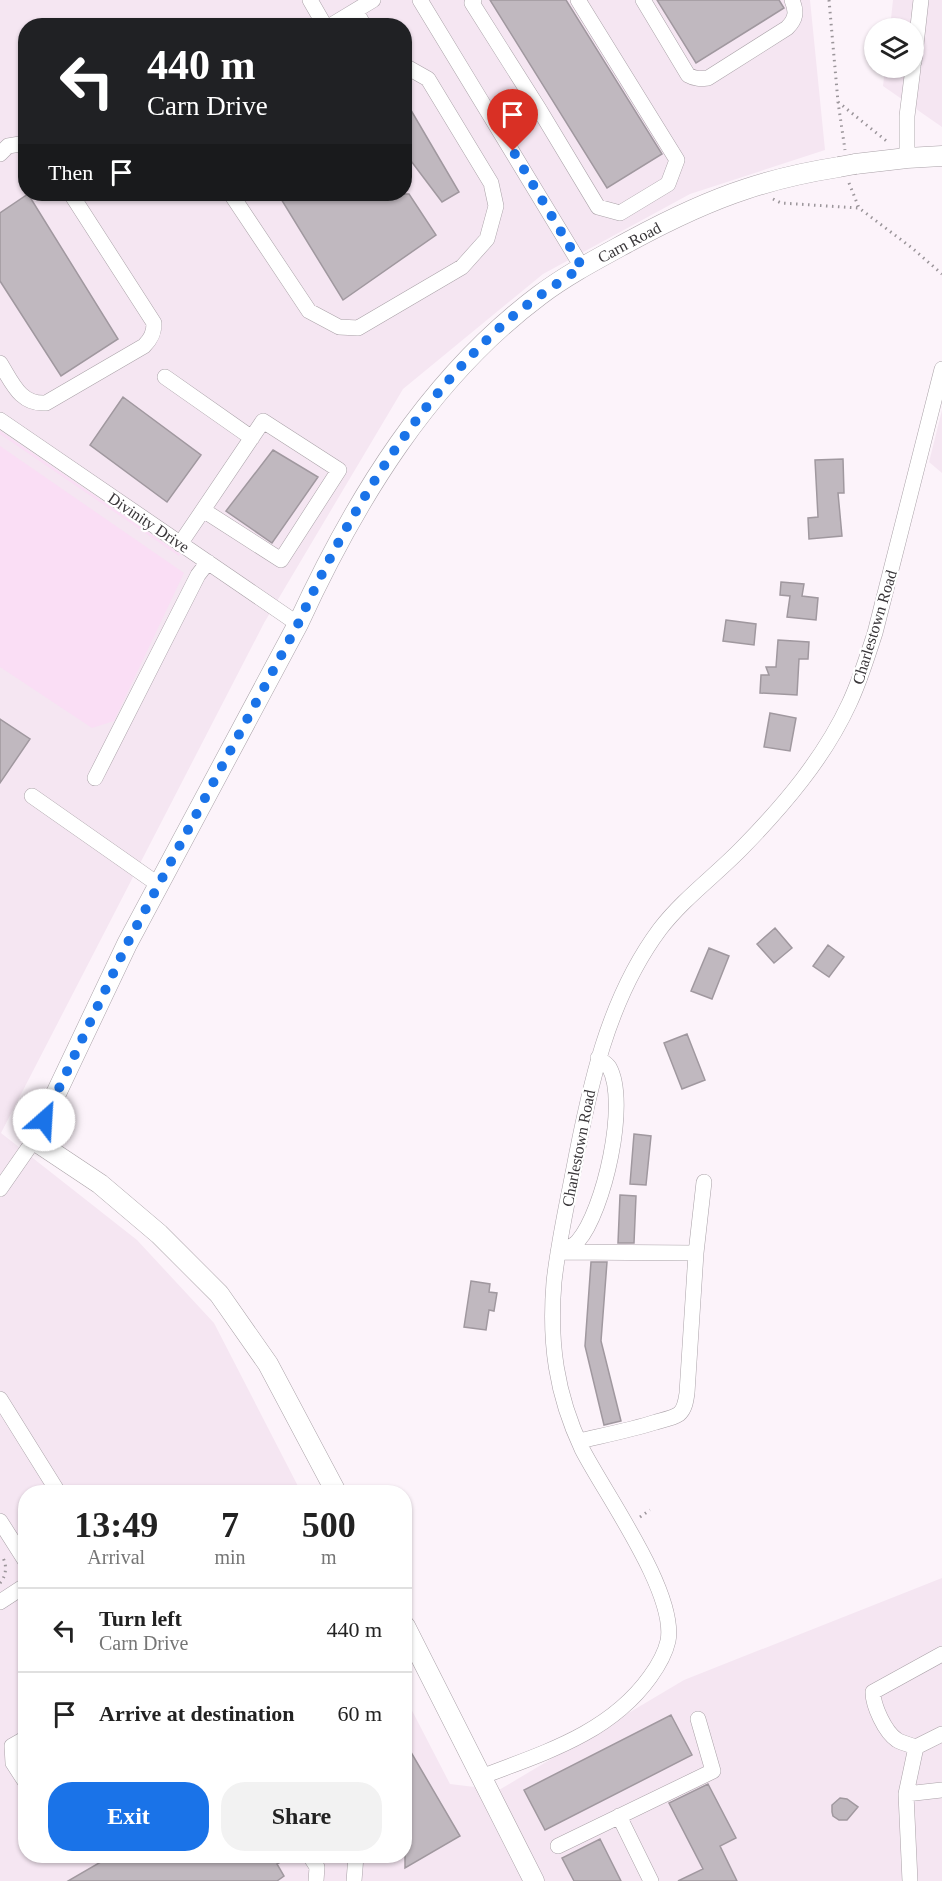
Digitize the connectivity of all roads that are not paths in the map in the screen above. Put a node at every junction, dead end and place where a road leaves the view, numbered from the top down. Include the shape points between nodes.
1 (310, 0) edge
2 (373, 0) edge
3 (420, 0) edge
4 (578, 0) edge
5 (643, 0) edge
6 (792, 0) edge
7 (921, 0) edge
8 (472, 1) edge
9 (356, 11) junction
10 (320, 18) edge
11 (344, 18) edge
12 (360, 18) edge
13 (919, 18) edge
14 (412, 70) edge
15 (912, 78) edge
16 (540, 109) junction
17 (501, 132) junction
18 (18, 144) edge
19 (0, 154) edge
20 (942, 156) edge
21 (907, 158) junction
22 (76, 201) edge
23 (236, 201) edge
24 (582, 267) junction
25 (0, 363) edge
26 (942, 369) edge
27 (165, 376) dead end
28 (0, 420) edge
29 (252, 438) junction
30 (203, 510) junction
31 (180, 544) junction
32 (208, 562) junction
33 (298, 624) junction
34 (96, 778) dead end
35 (32, 796) dead end
36 (159, 885) junction
37 (598, 1058) junction
38 (34, 1140) junction
39 (704, 1182) dead end
40 (0, 1189) edge
41 (558, 1252) junction
42 (696, 1253) junction
43 (0, 1399) edge
44 (579, 1441) junction
45 (54, 1485) edge
46 (332, 1485) edge
47 (0, 1521) edge
48 (18, 1549) edge
49 (18, 1590) edge
50 (0, 1602) edge
51 (412, 1640) edge
52 (942, 1654) edge
53 (698, 1719) dead end
54 (942, 1734) edge
55 (18, 1743) edge
56 (916, 1747) junction
57 (18, 1771) edge
58 (481, 1777) junction
59 (942, 1790) edge
60 (906, 1794) junction
61 (619, 1816) junction
62 (558, 1846) dead end
63 (314, 1863) edge
64 (355, 1863) edge
65 (316, 1881) edge
66 (354, 1881) edge
67 (534, 1881) edge
68 (651, 1881) edge
69 (910, 1881) edge

1 - 10 street
2 - 9 street
3 - 17 street
4 - 16 street via 677,160 668,184 620,213 598,207
5 - 6 street via 688,75 701,79 787,28 795,15
7 - 13 street
8 - 16 street
9 - 11 street
9 - 12 street
14 - 23 street via 428,79 491,183 496,206 487,239 462,267 358,328 339,327 309,311
15 - 21 street
16 - 17 street
17 - 24 street
18 - 19 street via 8,146
20 - 21 main road, Carn Road
21 - 24 main road, Carn Road via 803,173 746,189 663,224
22 - 25 street via 154,323 153,334 144,346 46,403 26,400
24 - 33 main road, Carn Road via 496,330 433,399 390,454 322,572
26 - 37 street, Charlestown Road via 876,633 848,707 817,760 792,792 661,928 626,989
27 - 29 street
28 - 31 street, Divinity Drive
29 - 30 street
29 - 30 street via 263,421 339,470 281,560
30 - 31 street
31 - 32 street, Divinity Drive
32 - 33 street, Divinity Drive
32 - 34 street
33 - 36 main road, Carn Road
35 - 36 street
36 - 38 main road, Carn Road
37 - 41 street, Charlestown Road
37 - 41 street via 608,1065 616,1093 607,1177 579,1240
38 - 40 street, Carn Road
38 - 46 main road via 100,1184 159,1234 219,1294 268,1364
39 - 42 street
41 - 42 street
41 - 44 street, Charlestown Road via 553,1352 561,1391
42 - 44 street via 683,1409 646,1425
43 - 45 street
44 - 58 street, Charlestown Road via 660,1590 669,1620 668,1643 647,1681 603,1724
47 - 48 street
49 - 50 street
51 - 58 main road
52 - 56 street via 873,1692 873,1702 887,1730 897,1740
53 - 61 street via 713,1771
54 - 56 street
55 - 57 street via 12,1746 13,1763
56 - 60 street
58 - 67 main road
59 - 60 street
60 - 69 street
61 - 62 street
61 - 68 street
63 - 65 street
64 - 66 street

